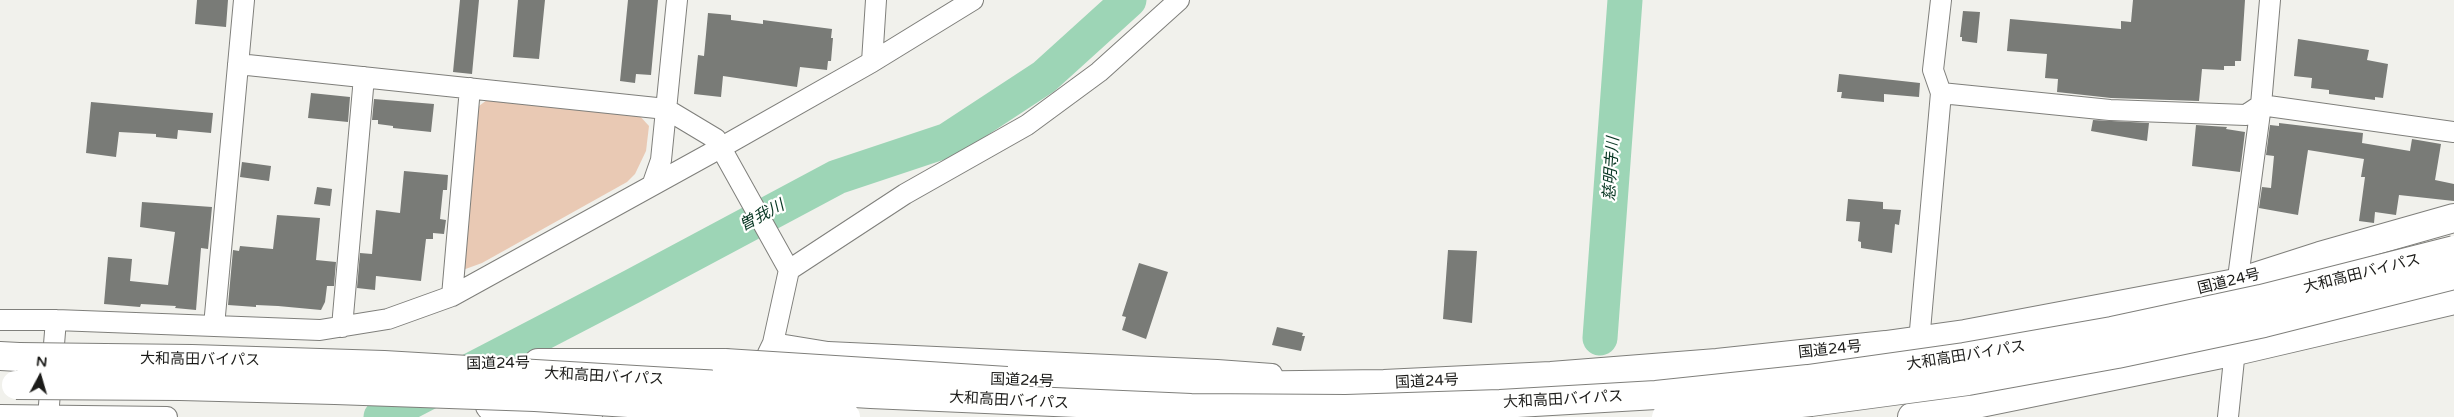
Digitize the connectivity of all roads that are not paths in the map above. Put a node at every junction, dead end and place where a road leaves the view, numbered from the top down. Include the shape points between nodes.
1 (244, 0) edge
2 (678, 0) edge
3 (876, 0) edge
4 (973, 0) edge
5 (1179, 0) edge
6 (1941, 0) edge
7 (2270, 0) edge
8 (872, 62) junction
9 (238, 64) junction
10 (364, 77) junction
11 (470, 88) junction
12 (1940, 93) junction
13 (2261, 105) junction
14 (666, 109) junction
15 (2454, 132) edge
16 (724, 152) junction
17 (653, 183) junction
18 (2454, 218) edge
19 (2454, 250) edge
20 (787, 266) junction
21 (2454, 275) edge
22 (2236, 283) junction
23 (452, 296) junction
24 (2454, 300) edge
25 (0, 320) edge
26 (56, 320) junction
27 (214, 326) junction
28 (342, 327) junction
29 (1920, 340) junction
30 (772, 343) junction
31 (2236, 351) junction
32 (6, 357) edge
33 (384, 365) junction
34 (1384, 384) junction
35 (5, 386) edge
36 (335, 390) junction
37 (0, 416) edge
38 (48, 416) edge
39 (167, 417) edge
40 (588, 417) edge
41 (737, 417) edge
42 (846, 417) edge
43 (1666, 417) edge
44 (1912, 417) edge
45 (2228, 417) edge

1 - 9 street
2 - 14 street
3 - 8 street
4 - 8 street
5 - 20 street via 1100,72 1027,125
6 - 12 street via 1933,70
7 - 13 street
8 - 16 street
9 - 10 street
9 - 27 street
10 - 11 street
10 - 28 street
11 - 14 street
11 - 23 street
12 - 13 street via 2110,110 2246,116
12 - 29 street
13 - 15 street
13 - 22 street
14 - 16 street via 716,139
14 - 17 street via 661,160
16 - 17 street
16 - 20 street
17 - 23 street
18 - 22 highway, 国道24号
19 - 33 highway, 大和高田バイパス, bridge via 2261,299 2112,331 1955,359 1647,396 1356,408 1192,408 872,394
20 - 30 street
21 - 43 highway, 大和高田バイパス, bridge via 2264,323 2116,354 1958,382
22 - 29 highway, 国道24号
22 - 31 street
23 - 28 street via 388,319
24 - 31 highway
25 - 26 street
26 - 27 street
26 - 38 street
27 - 28 street via 320,330
29 - 34 highway, 国道24号 via 1718,363 1561,376
29 - 44 street
30 - 34 street via 828,352 1218,370
30 - 41 street
31 - 44 highway
31 - 45 street
32 - 33 highway, 大和高田バイパス, bridge
33 - 34 highway, 国道24号, bridge via 725,362 1007,381 1218,386
35 - 36 highway, 大和高田バイパス, bridge
36 - 40 highway, bridge
36 - 42 highway, 大和高田バイパス, bridge via 535,398
37 - 38 street
38 - 39 street

